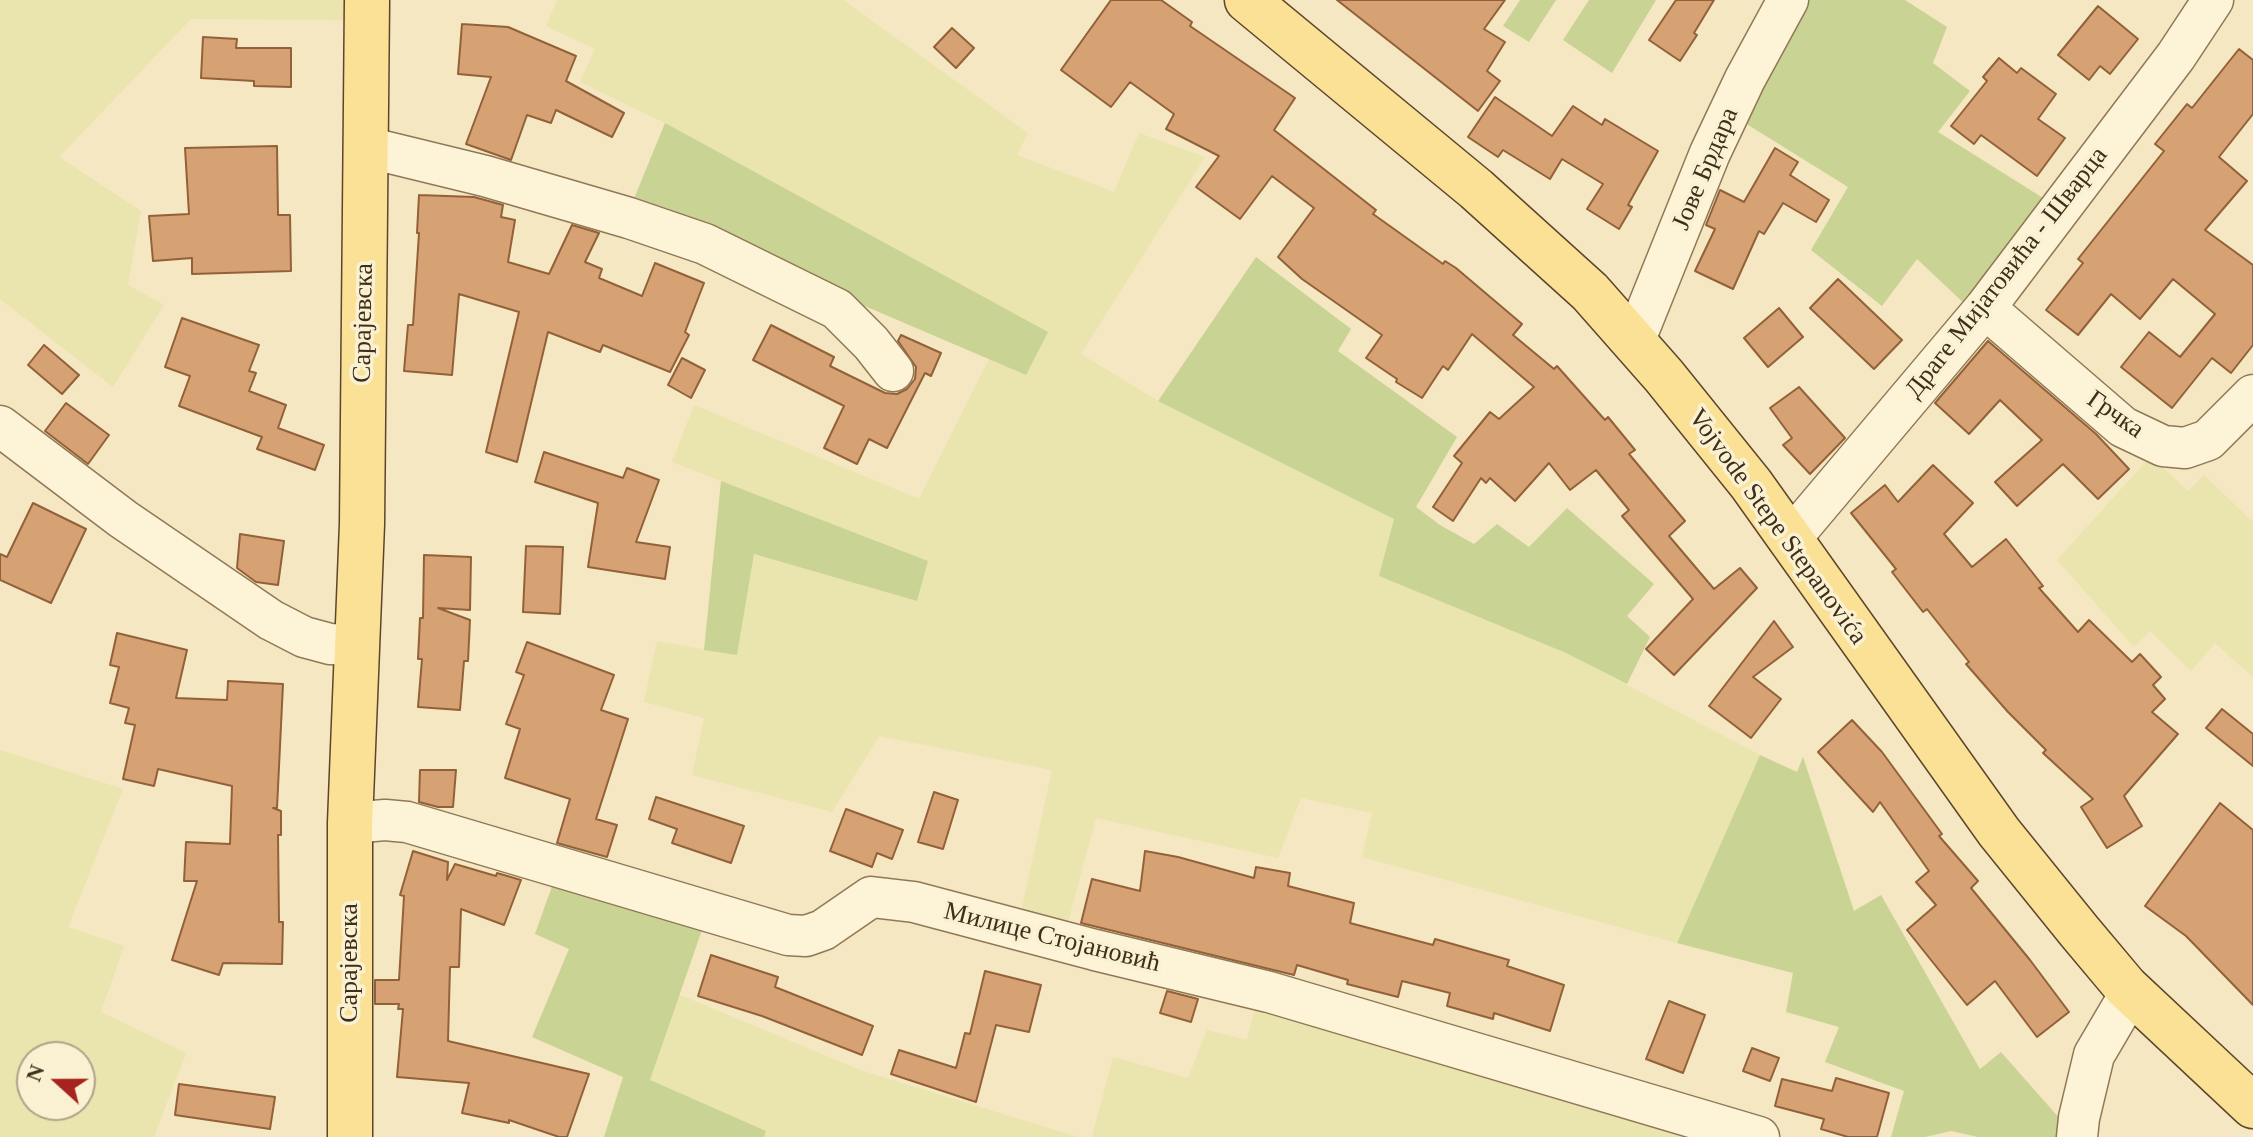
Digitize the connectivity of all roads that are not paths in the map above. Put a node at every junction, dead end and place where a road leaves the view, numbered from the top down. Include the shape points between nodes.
1 (367, 0) edge
2 (1247, 0) edge
3 (1788, 0) edge
4 (2213, 0) edge
5 (366, 147) junction
6 (1985, 308) junction
7 (1634, 342) junction
8 (893, 371) dead end
9 (2253, 395) edge
10 (0, 426) edge
11 (1791, 538) junction
12 (356, 645) junction
13 (350, 823) junction
14 (2131, 992) junction
15 (2253, 1106) edge
16 (350, 1137) edge
17 (1759, 1137) edge
18 (2077, 1137) edge

1 - 5 main road, Сарајевска
2 - 7 main road, Vojvode Stepe Stepanovića via 1476,189 1590,292
3 - 7 street, Јове Брдара via 1710,153
4 - 6 street, Драге Мијатовића - Шварца
5 - 8 street via 485,176 705,244 837,309
5 - 12 main road, Сарајевска
6 - 9 street, Грчка via 2123,427 2163,446 2185,448 2208,440
6 - 11 street, Драге Мијатовића - Шварца
7 - 11 main road, Vojvode Stepe Stepanovića
10 - 12 street via 123,519 271,620 304,637
11 - 14 main road, Vojvode Stepe Stepanovića via 1999,832
12 - 13 main road, Сарајевска
13 - 16 main road, Сарајевска
13 - 17 street, Милице Стојановић via 407,822 788,935 823,930 871,897 914,902 1269,992
14 - 15 main road, Vojvode Stepe Stepanovića
14 - 18 street via 2094,1055

